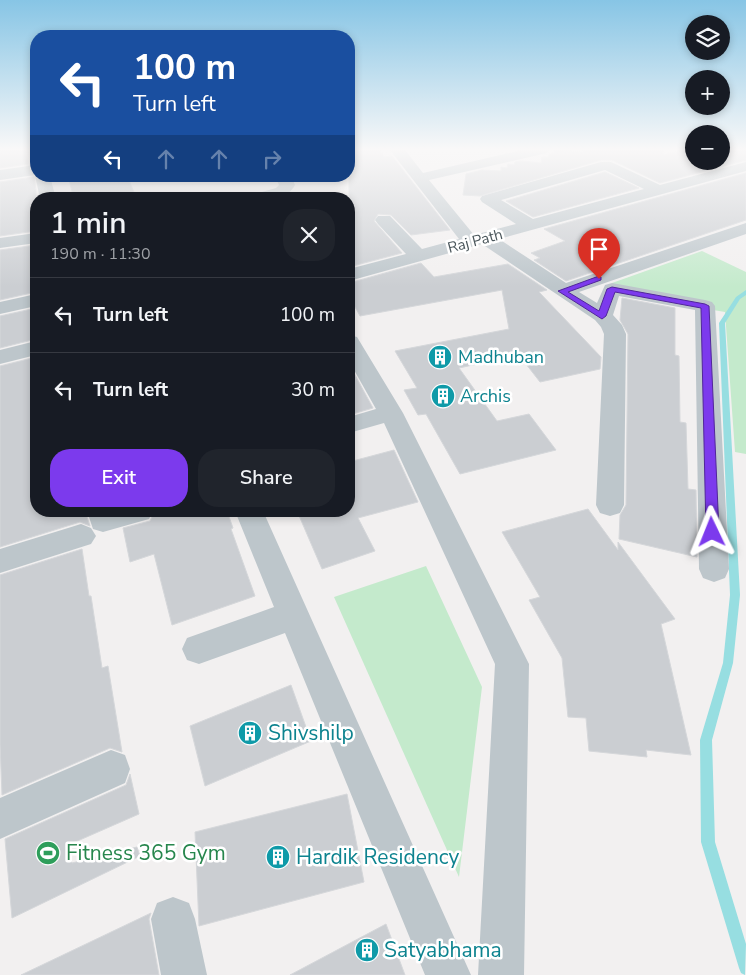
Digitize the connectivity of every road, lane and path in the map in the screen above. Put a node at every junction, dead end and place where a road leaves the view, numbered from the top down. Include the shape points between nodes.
1 (436, 196) edge
2 (503, 196) edge
3 (638, 196) edge
4 (384, 220) dead end
5 (530, 226) junction
6 (746, 228) edge
7 (30, 239) edge
8 (477, 240) junction
9 (0, 243) edge
10 (418, 256) junction
11 (355, 273) edge
12 (562, 291) junction
13 (30, 301) edge
14 (0, 308) edge
15 (602, 316) junction
16 (30, 350) edge
17 (355, 353) edge
18 (0, 357) edge
19 (391, 413) junction
20 (355, 423) edge
21 (610, 505) dead end
22 (102, 517) edge
23 (117, 517) edge
24 (252, 517) edge
25 (81, 536) dead end
26 (0, 561) edge
27 (714, 569) dead end
28 (293, 615) junction
29 (199, 650) dead end
30 (111, 769) dead end
31 (0, 819) edge
32 (173, 919) dead end
33 (184, 975) edge
34 (448, 975) edge
35 (501, 975) edge

1 - 8 street
2 - 5 street via 488,200
3 - 5 street, Raj Path
4 - 10 street
5 - 8 street, Raj Path
6 - 12 street
7 - 9 street
8 - 10 street, Raj Path
8 - 12 street
10 - 11 street, Raj Path
12 - 15 street
13 - 14 street
15 - 21 street via 615,334
15 - 27 street via 612,289 705,306
16 - 18 street
17 - 19 street
19 - 20 street
19 - 35 street via 512,664
22 - 23 street via 103,521
24 - 28 street
25 - 26 street
28 - 29 street
28 - 34 street
30 - 31 street
32 - 33 street

